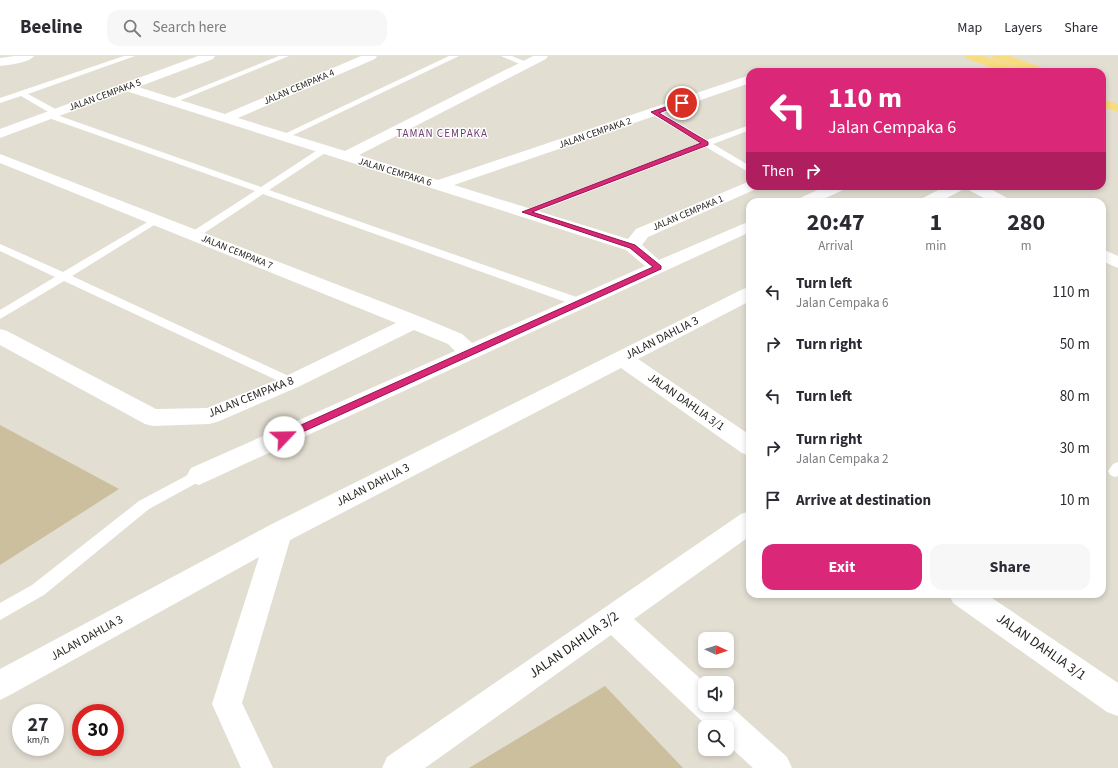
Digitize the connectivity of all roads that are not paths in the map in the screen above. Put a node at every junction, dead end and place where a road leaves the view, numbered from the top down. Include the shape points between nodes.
1 (28, 56) edge
2 (131, 56) edge
3 (209, 56) edge
4 (286, 56) edge
5 (371, 56) edge
6 (455, 56) edge
7 (505, 56) edge
8 (542, 56) edge
9 (971, 56) edge
10 (998, 56) edge
11 (0, 62) edge
12 (527, 64) junction
13 (1002, 68) edge
14 (1032, 68) edge
15 (746, 80) edge
16 (126, 87) junction
17 (23, 94) junction
18 (171, 101) junction
19 (0, 102) edge
20 (654, 112) junction
21 (52, 114) junction
22 (226, 118) junction
23 (746, 129) edge
24 (0, 134) edge
25 (284, 136) junction
26 (706, 144) junction
27 (325, 149) junction
28 (347, 156) junction
29 (0, 158) edge
30 (746, 168) edge
31 (439, 185) junction
32 (746, 188) edge
33 (262, 190) junction
34 (830, 190) edge
35 (950, 190) edge
36 (981, 190) edge
37 (813, 198) edge
38 (935, 198) edge
39 (996, 198) edge
40 (526, 212) junction
41 (156, 220) junction
42 (746, 228) edge
43 (194, 235) junction
44 (632, 246) junction
45 (0, 247) edge
46 (1106, 256) edge
47 (1118, 263) edge
48 (658, 268) junction
49 (64, 276) junction
50 (746, 295) edge
51 (581, 303) junction
52 (0, 316) edge
53 (414, 322) junction
54 (0, 336) edge
55 (469, 353) junction
56 (622, 358) junction
57 (291, 382) junction
58 (746, 444) edge
59 (199, 475) joint
60 (746, 525) edge
61 (279, 533) junction
62 (969, 598) edge
63 (0, 612) edge
64 (612, 618) junction
65 (0, 685) edge
66 (698, 697) edge
67 (1118, 701) edge
68 (715, 712) edge
69 (257, 768) edge
70 (398, 768) edge
71 (776, 768) edge

1 - 11 street
2 - 17 lane
3 - 16 street, JALAN CEMPAKA 5
4 - 18 lane
5 - 22 street, JALAN CEMPAKA 4
6 - 25 lane
7 - 12 lane
8 - 12 street
9 - 13 main road
10 - 14 main road
12 - 28 street
15 - 20 street, JALAN CEMPAKA 2
16 - 18 street, JALAN CEMPAKA 6
16 - 21 street, JALAN CEMPAKA 5
17 - 19 lane
17 - 21 lane
18 - 22 street, JALAN CEMPAKA 6
20 - 26 lane
20 - 31 street, JALAN CEMPAKA 2
21 - 24 street, JALAN CEMPAKA 5
21 - 33 lane
22 - 25 street, JALAN CEMPAKA 6
23 - 26 lane
25 - 27 street, JALAN CEMPAKA 6
26 - 30 lane
26 - 40 lane
27 - 28 street, JALAN CEMPAKA 6
27 - 33 lane
28 - 31 street, JALAN CEMPAKA 6
29 - 41 street, JALAN CEMPAKA 7
31 - 40 street, JALAN CEMPAKA 6
32 - 44 street, JALAN CEMPAKA 1 via 642,233
33 - 43 lane
33 - 51 lane
34 - 37 street
35 - 38 street
36 - 39 street
40 - 44 street, JALAN CEMPAKA 6
41 - 43 street, JALAN CEMPAKA 7
41 - 49 lane
42 - 48 street
43 - 53 street, JALAN CEMPAKA 7
44 - 48 street, JALAN CEMPAKA 6
45 - 49 lane
46 - 47 street
48 - 51 street
49 - 52 lane
49 - 57 lane
50 - 56 street, JALAN DAHLIA 3
51 - 55 street
53 - 55 street, JALAN CEMPAKA 7 via 455,338
53 - 57 street, JALAN CEMPAKA 8
54 - 57 street, JALAN CEMPAKA 8 via 153,418 209,416
55 - 59 street
56 - 58 street, JALAN DAHLIA 3/1
56 - 61 street, JALAN DAHLIA 3
59 - 63 lane via 144,505 38,590
60 - 64 street, JALAN DAHLIA 3/2
61 - 65 street, JALAN DAHLIA 3
61 - 69 street via 227,704
62 - 67 street, JALAN DAHLIA 3/1
64 - 66 street
64 - 70 street, JALAN DAHLIA 3/2
68 - 71 street

